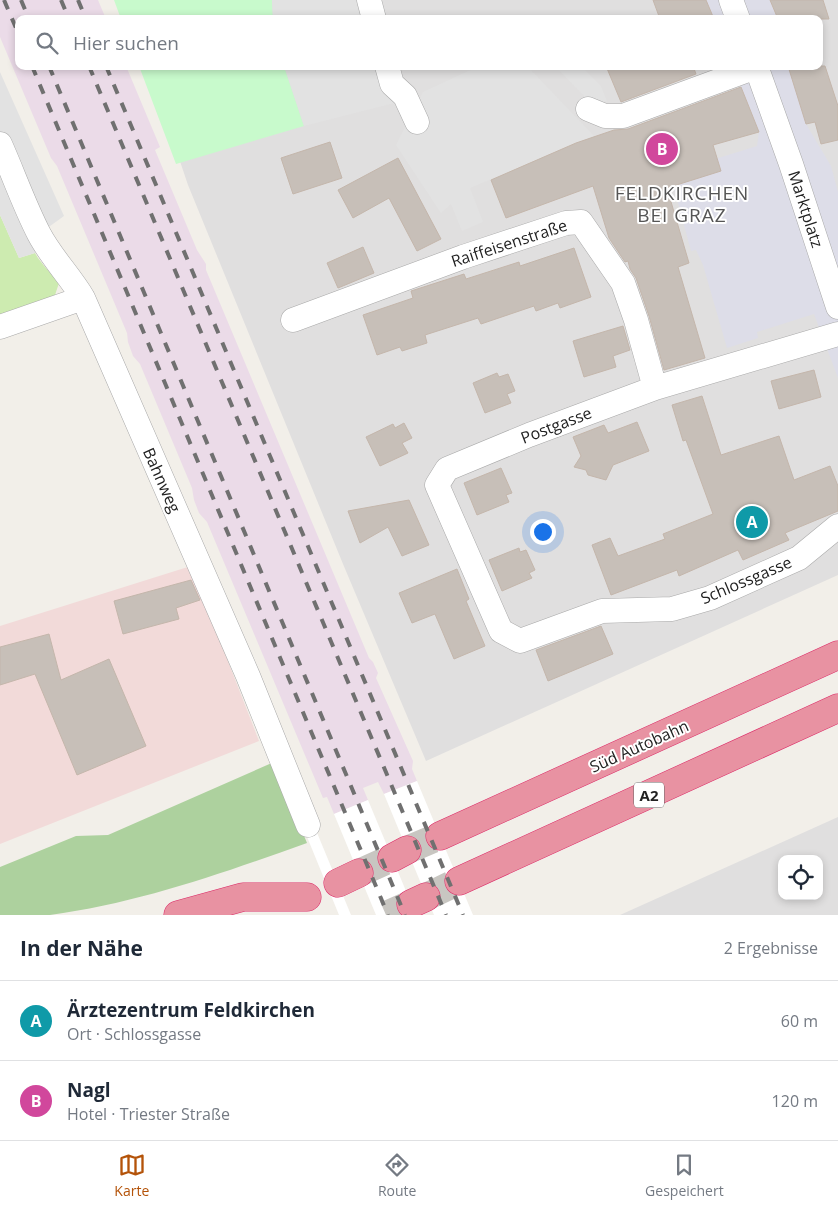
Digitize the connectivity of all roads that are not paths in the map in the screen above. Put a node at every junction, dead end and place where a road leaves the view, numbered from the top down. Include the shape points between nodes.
1 (369, 0) edge
2 (731, 0) edge
3 (373, 15) edge
4 (737, 15) edge
5 (388, 70) edge
6 (748, 70) edge
7 (757, 70) edge
8 (588, 109) dead end
9 (417, 122) dead end
10 (0, 144) edge
11 (83, 298) junction
12 (838, 307) edge
13 (293, 320) dead end
14 (0, 327) edge
15 (838, 334) edge
16 (655, 388) junction
17 (838, 526) edge
18 (501, 632) joint
19 (838, 655) edge
20 (838, 708) edge
21 (308, 825) dead end
22 (440, 836) tunnel mouth
23 (459, 881) tunnel mouth
24 (178, 915) edge
25 (266, 915) edge

1 - 3 street
2 - 4 street
5 - 9 street via 392,84 405,96
6 - 8 street via 623,116 605,116
7 - 12 street, Marktplatz
10 - 11 street, Bahnweg via 39,234
11 - 14 street
11 - 21 street, Bahnweg via 248,676
13 - 16 street, Raiffeisenstraße via 464,257 566,223 581,222 623,283
15 - 16 street, Postgasse
16 - 18 street, Postgasse via 447,469 437,485
17 - 18 street, Schlossgasse via 798,558 710,598 672,608 602,611 520,641
19 - 22 highway, Süd Autobahn
20 - 23 highway, A2
24 - 25 highway via 243,898 333,885

